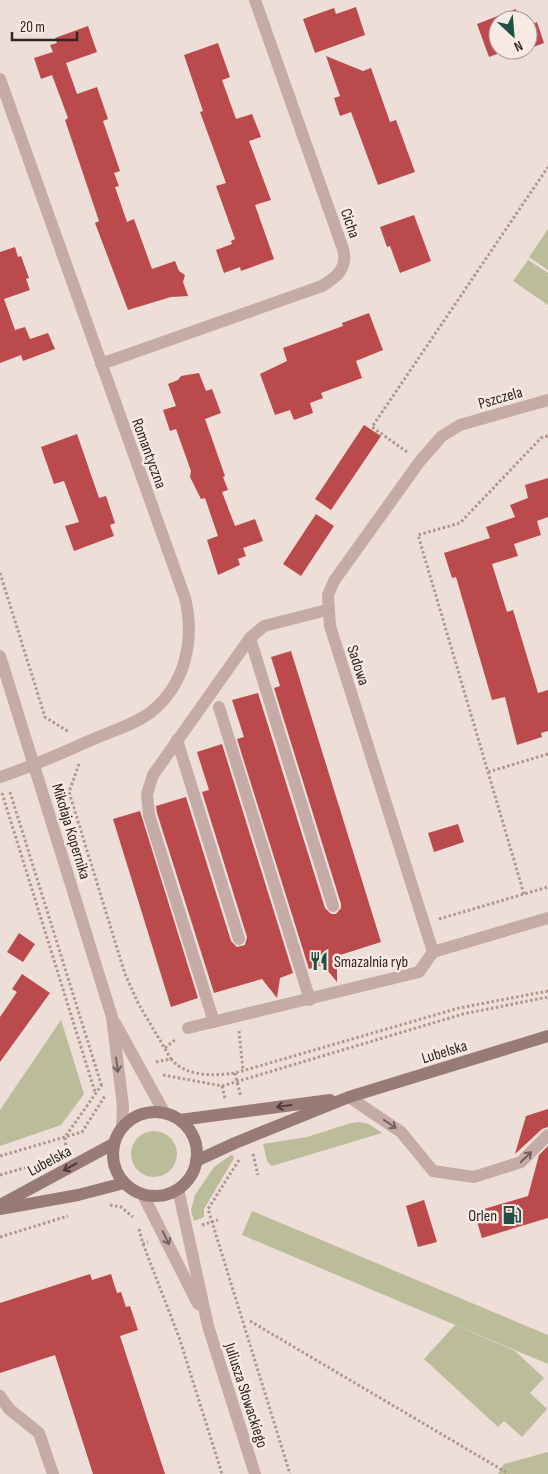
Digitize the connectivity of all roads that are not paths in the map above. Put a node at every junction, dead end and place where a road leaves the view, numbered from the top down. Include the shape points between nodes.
1 (254, 0) edge
2 (0, 79) edge
3 (102, 364) junction
4 (548, 400) edge
5 (460, 425) joint
6 (327, 610) junction
7 (250, 638) junction
8 (0, 656) edge
9 (219, 707) dead end
10 (178, 740) junction
11 (34, 765) junction
12 (2, 779) edge
13 (333, 906) dead end
14 (548, 918) edge
15 (239, 939) dead end
16 (434, 952) junction
17 (310, 1000) junction
18 (112, 1017) junction
19 (214, 1022) junction
20 (188, 1028) dead end
21 (548, 1036) edge
22 (350, 1097) junction
23 (164, 1112) junction
24 (180, 1120) junction
25 (122, 1127) junction
26 (548, 1135) edge
27 (113, 1144) junction
28 (196, 1161) junction
29 (124, 1183) junction
30 (178, 1189) junction
31 (143, 1195) junction
32 (0, 1205) edge
33 (0, 1209) edge
34 (208, 1326) junction
35 (0, 1396) edge
36 (53, 1474) edge
37 (255, 1474) edge

1 - 3 street, Cicha via 343,249 344,263 335,278 322,286
2 - 3 street, Romantyczna
3 - 11 street, Romantyczna via 185,598 190,617 190,637 182,670 164,700 139,719
4 - 5 street, Pszczela
5 - 6 street, Sadowa via 442,436 420,461 334,581 328,595
6 - 7 street via 270,624
6 - 16 street, Sadowa
7 - 10 street
7 - 13 street
8 - 11 street, Mikołaja Kopernika
9 - 17 street
10 - 15 street
10 - 19 street via 152,775 147,794 148,815
11 - 12 street, Romantyczna
11 - 18 street, Mikołaja Kopernika
14 - 16 street
16 - 17 street via 419,972
17 - 19 street
18 - 23 street, Mikołaja Kopernika
18 -> 25 street, Mikołaja Kopernika
19 - 20 street
21 - 22 main road, Lubelska
22 -> 24 main road, Lubelska
22 -> 26 street via 401,1132 433,1171 474,1177 522,1162
22 - 28 main road, Lubelska
23 - 24 main road
23 - 25 main road via 141,1114
24 - 28 main road via 194,1138
25 - 27 main road
27 - 29 main road via 112,1158
27 -> 32 main road, Lubelska
28 - 30 main road via 190,1177
29 - 31 main road
29 - 33 main road, Lubelska
30 - 31 main road via 161,1195
30 - 34 street, Juliusza Słowackiego
31 -> 34 street, Juliusza Słowackiego
34 - 37 street, Juliusza Słowackiego
35 - 36 street via 9,1409 39,1433

